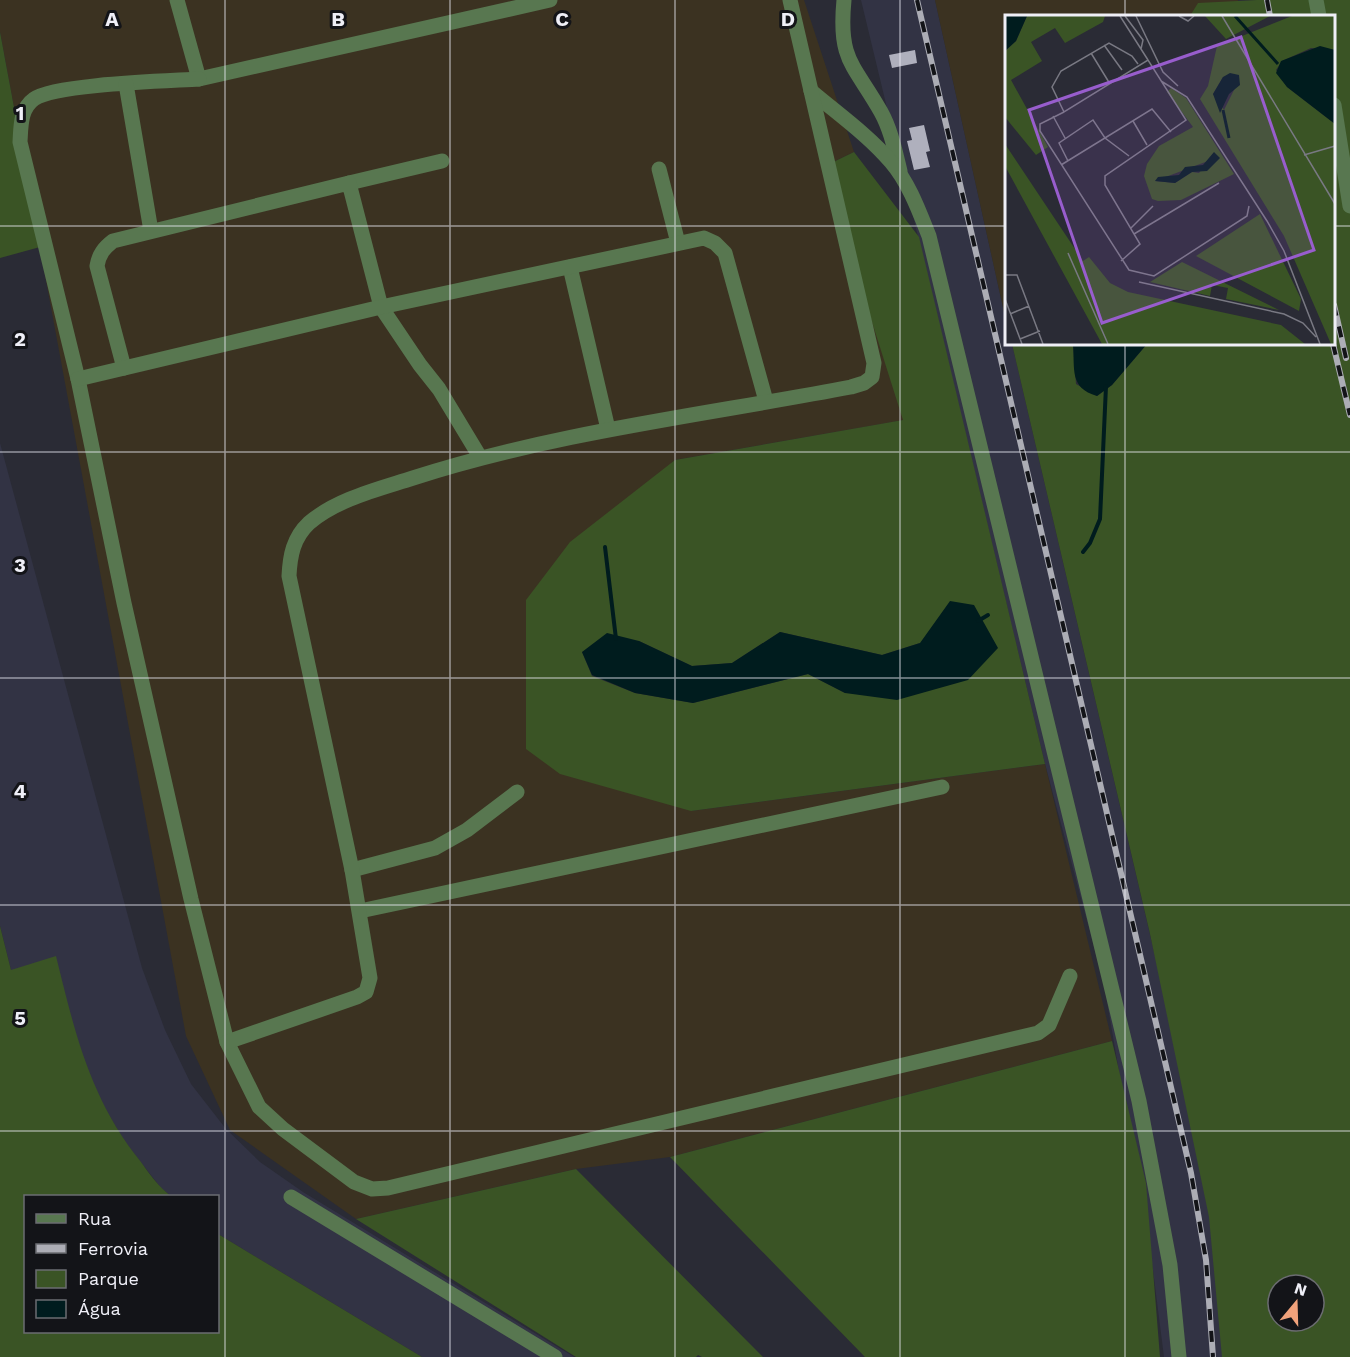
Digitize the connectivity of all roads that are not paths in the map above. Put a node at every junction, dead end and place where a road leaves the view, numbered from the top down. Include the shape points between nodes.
1 (177, 0) edge
2 (550, 0) edge
3 (790, 0) edge
4 (844, 0) edge
5 (1316, 0) edge
6 (514, 4) edge
7 (1319, 15) edge
8 (199, 79) junction
9 (126, 84) junction
10 (811, 91) junction
11 (1335, 111) edge
12 (442, 161) dead end
13 (659, 169) dead end
14 (901, 176) junction
15 (348, 183) junction
16 (1350, 206) edge
17 (151, 231) junction
18 (678, 243) junction
19 (570, 267) junction
20 (381, 307) junction
21 (124, 368) junction
22 (78, 379) junction
23 (766, 401) junction
24 (608, 429) junction
25 (480, 457) junction
26 (942, 787) dead end
27 (517, 792) dead end
28 (352, 870) junction
29 (360, 911) junction
30 (1070, 976) dead end
31 (227, 1042) junction
32 (291, 1197) dead end
33 (555, 1357) edge
34 (1179, 1357) edge

1 - 8 lane
2 - 6 lane
3 - 10 lane
4 - 14 lane via 845,51 882,113
5 - 7 lane
6 - 8 lane
8 - 9 lane
9 - 17 lane
9 - 22 lane via 76,88 35,98 21,121 20,142
10 - 14 lane via 877,147
10 - 23 lane via 874,363 872,377 864,383
11 - 16 lane
12 - 15 lane
13 - 18 lane
14 - 34 lane via 918,207 935,258 1117,1004 1168,1254
15 - 17 lane
15 - 20 lane
17 - 21 lane via 113,241 99,256 98,266
18 - 19 lane
18 - 23 lane via 704,238 725,253
19 - 20 lane
19 - 24 lane
20 - 21 lane
20 - 25 lane via 439,389
21 - 22 lane
22 - 31 lane via 132,638
23 - 24 lane
24 - 25 lane
25 - 28 lane via 347,501 324,513 303,531 290,555 289,576
26 - 29 lane
27 - 28 lane via 467,830 435,848
28 - 29 lane
29 - 31 lane via 370,978 366,992
30 - 31 lane via 1049,1024 1038,1033 388,1188 372,1189 354,1182 283,1129 259,1107
32 - 33 lane

